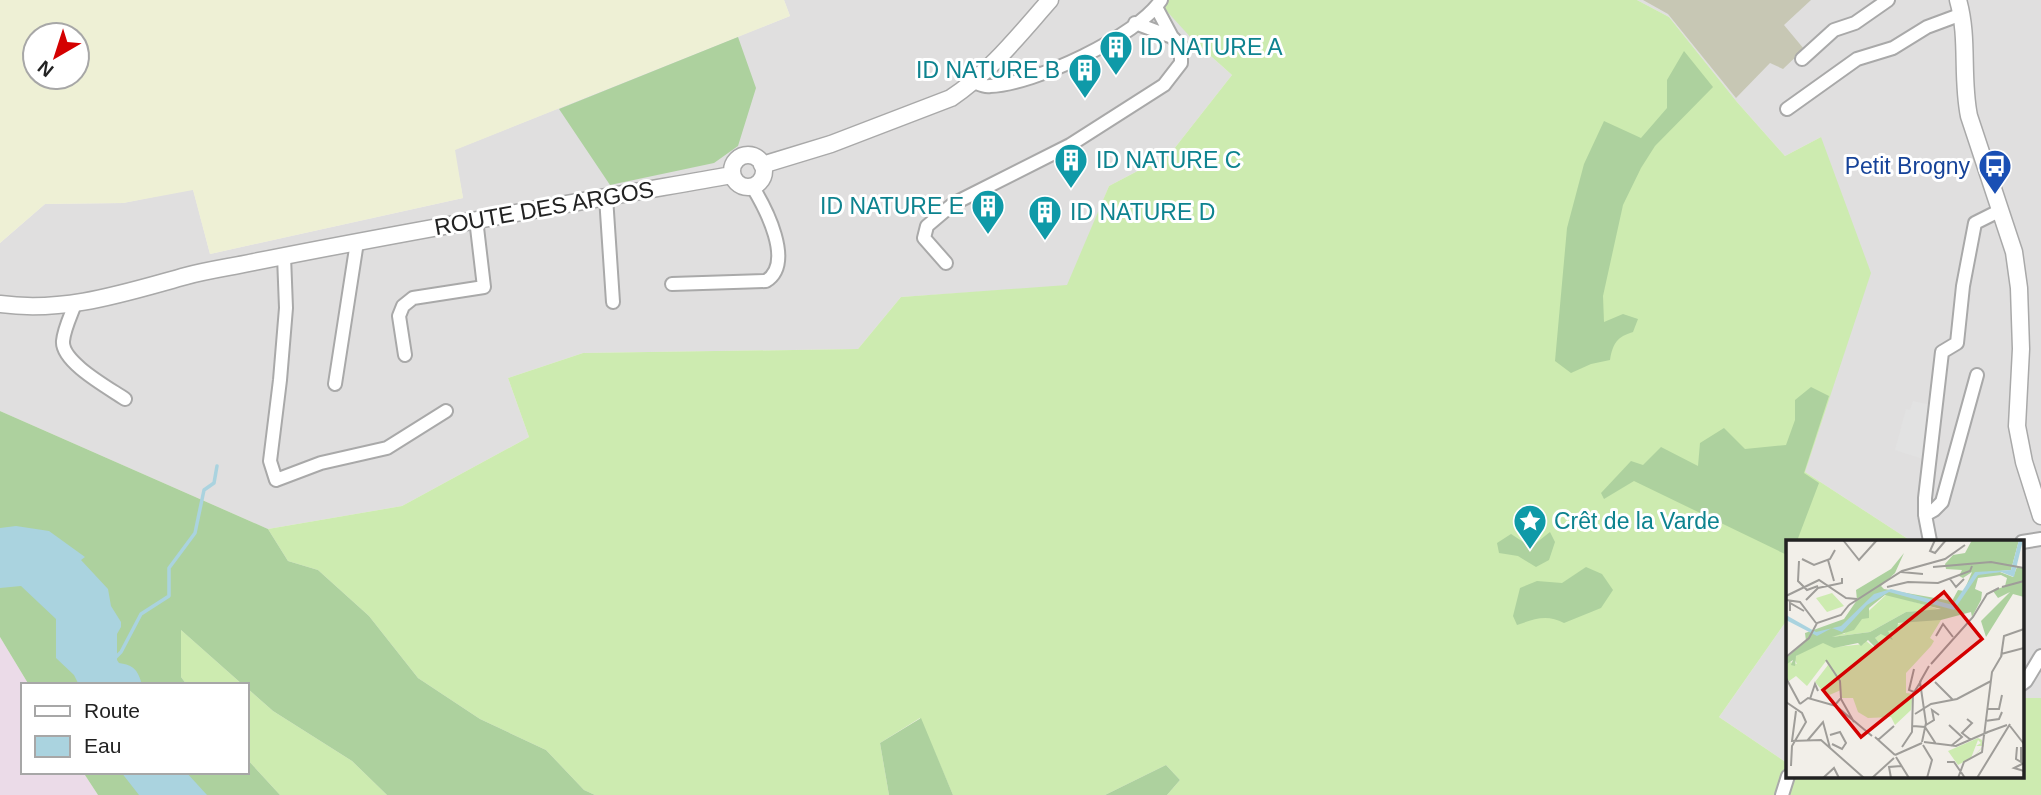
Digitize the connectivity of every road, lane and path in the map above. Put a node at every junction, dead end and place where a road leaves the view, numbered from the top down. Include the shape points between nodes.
1 (1049, 0) edge
2 (1888, 0) edge
3 (1159, 4) edge
4 (1960, 7) edge
5 (1135, 23) junction
6 (1172, 37) junction
7 (1802, 59) dead end
8 (974, 82) junction
9 (1787, 109) dead end
10 (762, 165) junction
11 (732, 174) junction
12 (752, 186) junction
13 (606, 197) junction
14 (1999, 211) junction
15 (476, 219) junction
16 (357, 242) junction
17 (288, 255) junction
18 (946, 262) dead end
19 (672, 284) dead end
20 (613, 302) dead end
21 (0, 304) edge
22 (75, 304) junction
23 (289, 355) dead end
24 (405, 355) dead end
25 (1977, 375) dead end
26 (335, 384) dead end
27 (125, 399) dead end
28 (446, 411) dead end
29 (1924, 514) junction
30 (2041, 516) edge
31 (1930, 540) edge
32 (2041, 656) edge
33 (2024, 682) edge
34 (1787, 778) edge
35 (1782, 795) edge

1 - 8 street
2 - 7 street via 1855,23 1834,30
3 - 5 street
3 - 6 street
4 - 9 street via 1893,48 1857,59
4 - 14 street via 1969,116
5 - 6 street
5 - 8 street via 1085,56 1038,76 986,87
6 - 18 street via 1181,46 1181,63 1164,85 1070,145 934,217 924,237
8 - 10 street via 951,98 831,145
10 - 11 street via 754,156 744,155 735,161
10 - 12 street via 759,182
11 - 12 street via 741,185
11 - 13 street, ROUTE DES ARGOS
12 - 19 street via 765,208 778,249 775,272 765,281
13 - 15 street, ROUTE DES ARGOS
13 - 20 street
14 - 29 street via 1975,223 1957,343 1942,352
14 - 30 street via 2014,252 2019,288 2018,434
15 - 16 street, ROUTE DES ARGOS
15 - 24 street via 484,287 413,298 403,306 399,316
16 - 17 street, ROUTE DES ARGOS
16 - 26 street
17 - 22 street, ROUTE DES ARGOS
17 - 23 street
17 - 28 street via 270,461 276,480 321,463 387,448
21 - 22 street, ROUTE DES ARGOS
22 - 27 street via 63,349 74,363
25 - 29 street via 1942,502
29 - 31 street
32 - 33 street
34 - 35 street

